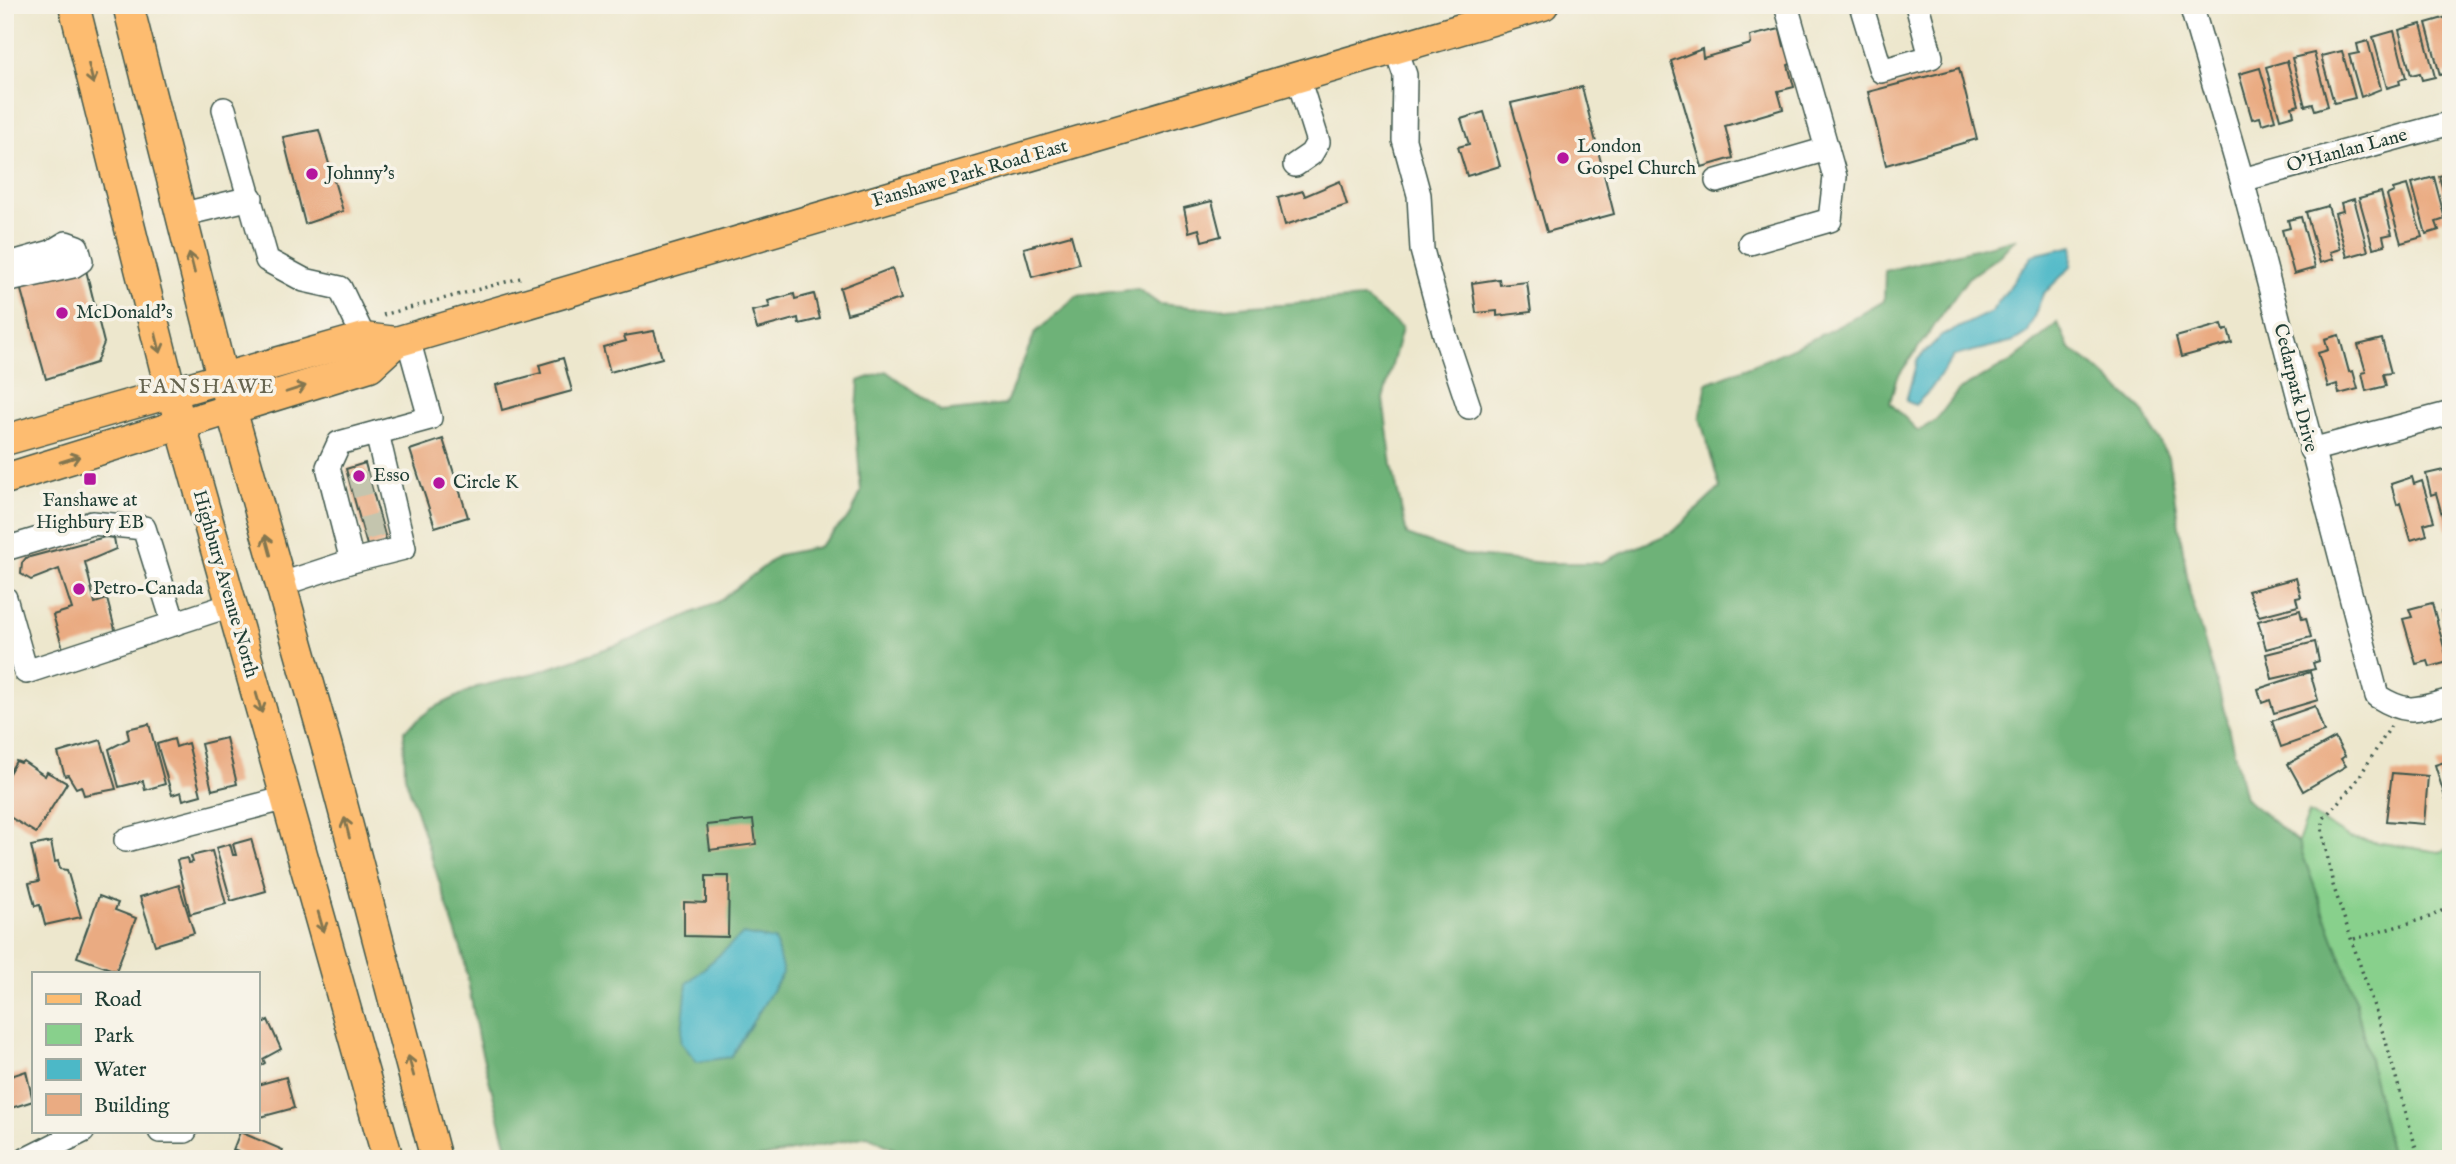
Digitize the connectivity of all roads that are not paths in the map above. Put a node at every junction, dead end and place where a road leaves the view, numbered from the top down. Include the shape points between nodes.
1 (74, 5) edge
2 (128, 5) edge
3 (1543, 5) edge
4 (1786, 5) edge
5 (1861, 5) edge
6 (1917, 5) edge
7 (2191, 5) edge
8 (1396, 49) junction
9 (1298, 78) junction
10 (224, 109) dead end
11 (2451, 123) edge
12 (1827, 149) junction
13 (1295, 165) dead end
14 (2242, 180) junction
15 (1717, 181) dead end
16 (251, 198) junction
17 (180, 215) junction
18 (1749, 243) dead end
19 (363, 338) junction
20 (402, 341) junction
21 (222, 377) junction
22 (171, 391) junction
23 (1469, 407) dead end
24 (231, 410) junction
25 (2451, 413) edge
26 (180, 425) junction
27 (377, 433) junction
28 (5, 440) edge
29 (2311, 450) junction
30 (5, 479) edge
31 (370, 505) junction
32 (5, 549) edge
33 (352, 561) junction
34 (279, 585) junction
35 (5, 598) edge
36 (231, 605) junction
37 (174, 624) junction
38 (2451, 700) edge
39 (286, 798) junction
40 (126, 840) dead end
41 (81, 1132) edge
42 (27, 1159) edge
43 (388, 1159) edge
44 (436, 1159) edge

1 -> 22 main road, Highbury Avenue North
2 - 17 main road
3 - 8 main road, Fanshawe Park Road East
4 - 12 street
5 - 6 street via 1881,71 1931,57
7 - 14 street, Cedarpark Drive
8 - 9 main road, Fanshawe Park Road East
8 - 23 street via 1405,75 1404,140 1419,195 1422,250
9 - 13 street via 1318,142 1311,154
9 - 20 main road, Fanshawe Park Road East
10 - 16 street
11 - 14 street, O'Hanlan Lane
12 - 15 street
12 - 18 street via 1835,177 1830,220
14 - 29 street, Cedarpark Drive
16 - 17 street
16 - 19 street via 267,260 304,280 340,288
21 -> 17 main road
19 - 20 main road, Fanshawe Park Road East
19 - 21 main road, Fanshawe Park Road East
24 -> 20 main road, Fanshawe Park Road East via 370,366
20 - 27 street via 430,418
21 - 22 main road, Fanshawe Park Road East
21 - 24 main road
22 - 26 main road, Highbury Avenue North
22 - 28 main road, Fanshawe Park Road East
24 - 26 main road, Fanshawe Park Road East
34 -> 24 main road
25 - 29 street
30 -> 26 main road, Fanshawe Park Road East
26 - 36 main road, Highbury Avenue North
27 - 31 street
27 - 31 street via 339,443 328,467
29 - 38 street, Cedarpark Drive via 2377,696 2399,709
31 - 33 street
31 - 33 street via 404,548
32 - 37 street via 92,523 144,528
33 - 34 street
44 -> 34 main road
35 - 37 street via 26,672
36 - 37 street
36 -> 39 main road, Highbury Avenue North
39 - 40 street
39 -> 43 main road, Highbury Avenue North
41 - 42 street

